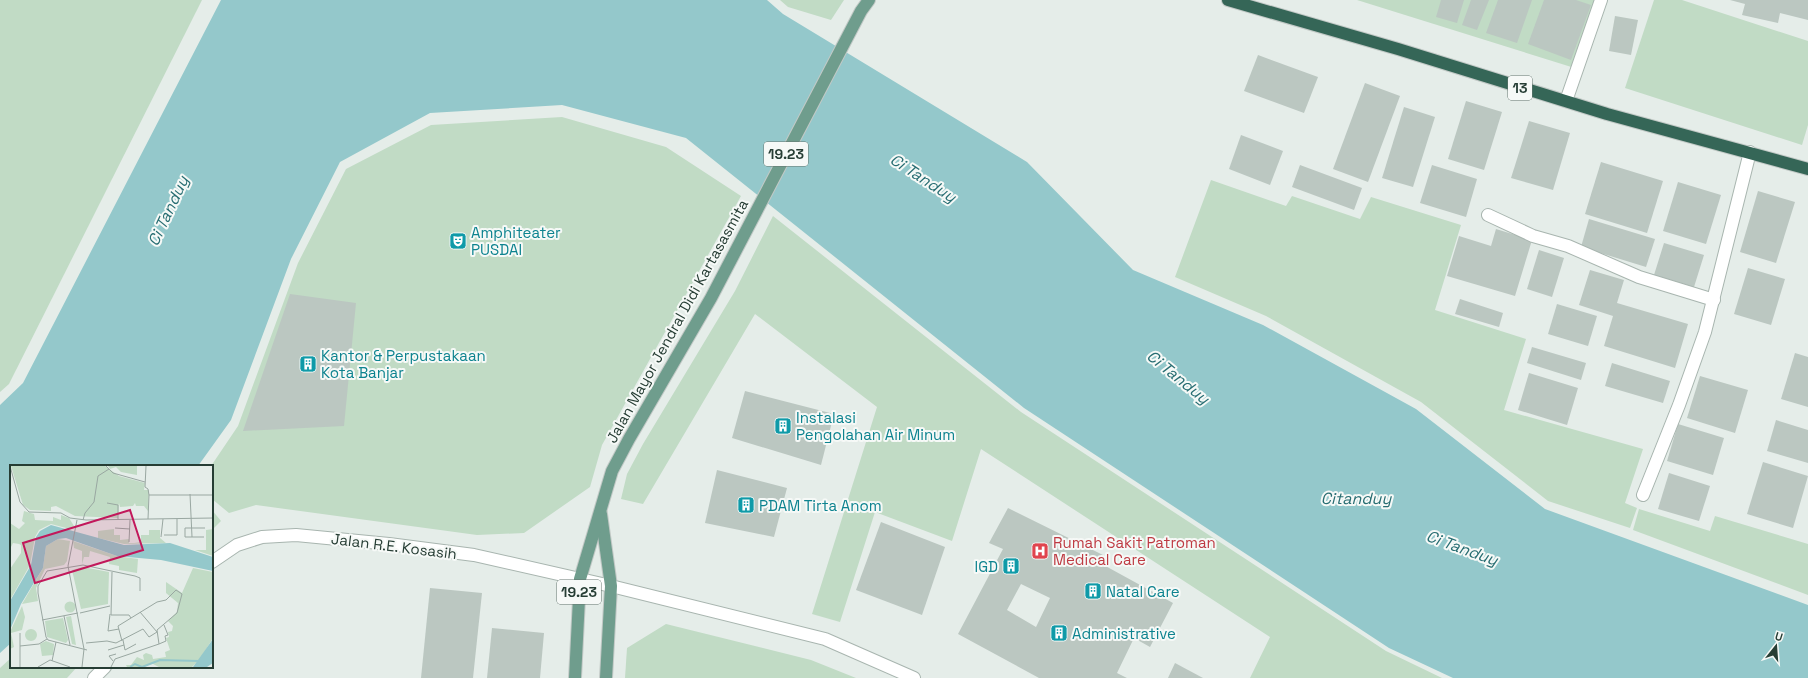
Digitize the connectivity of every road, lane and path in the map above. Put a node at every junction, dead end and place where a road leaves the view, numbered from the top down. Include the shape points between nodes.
1 (869, 0) edge
2 (1228, 0) edge
3 (1601, 0) edge
4 (1566, 101) junction
5 (1750, 152) junction
6 (1808, 169) edge
7 (1488, 215) dead end
8 (1714, 300) junction
9 (1643, 495) dead end
10 (601, 510) junction
11 (213, 561) edge
12 (580, 579) junction
13 (611, 586) junction
14 (104, 668) edge
15 (94, 678) edge
16 (575, 678) edge
17 (606, 678) edge
18 (914, 678) edge

1 - 10 main road, Jalan Mayor Jendral Didi Kartasasmita / 19.23 via 712,298 612,471
2 - 4 highway, 13
3 - 4 street
4 - 5 highway, 13
5 - 6 highway, 13
5 - 8 street
7 - 8 street via 1533,236 1568,246 1639,277
8 - 9 street via 1679,404
10 - 12 main road, Jalan Mayor Jendral Didi Kartasasmita / 19.23
10 - 13 main road, 19.23
11 - 12 street, Jalan R.E. Kosasih via 237,545 262,537 296,535 474,556
12 - 13 street, Jalan R.E. Kosasih
12 - 16 main road, Jalan Mayor Jendral Didi Kartasasmita / 19.23
13 - 17 main road, 19.23
13 - 18 street, Jalan R.E. Kosasih via 825,639
14 - 15 street

